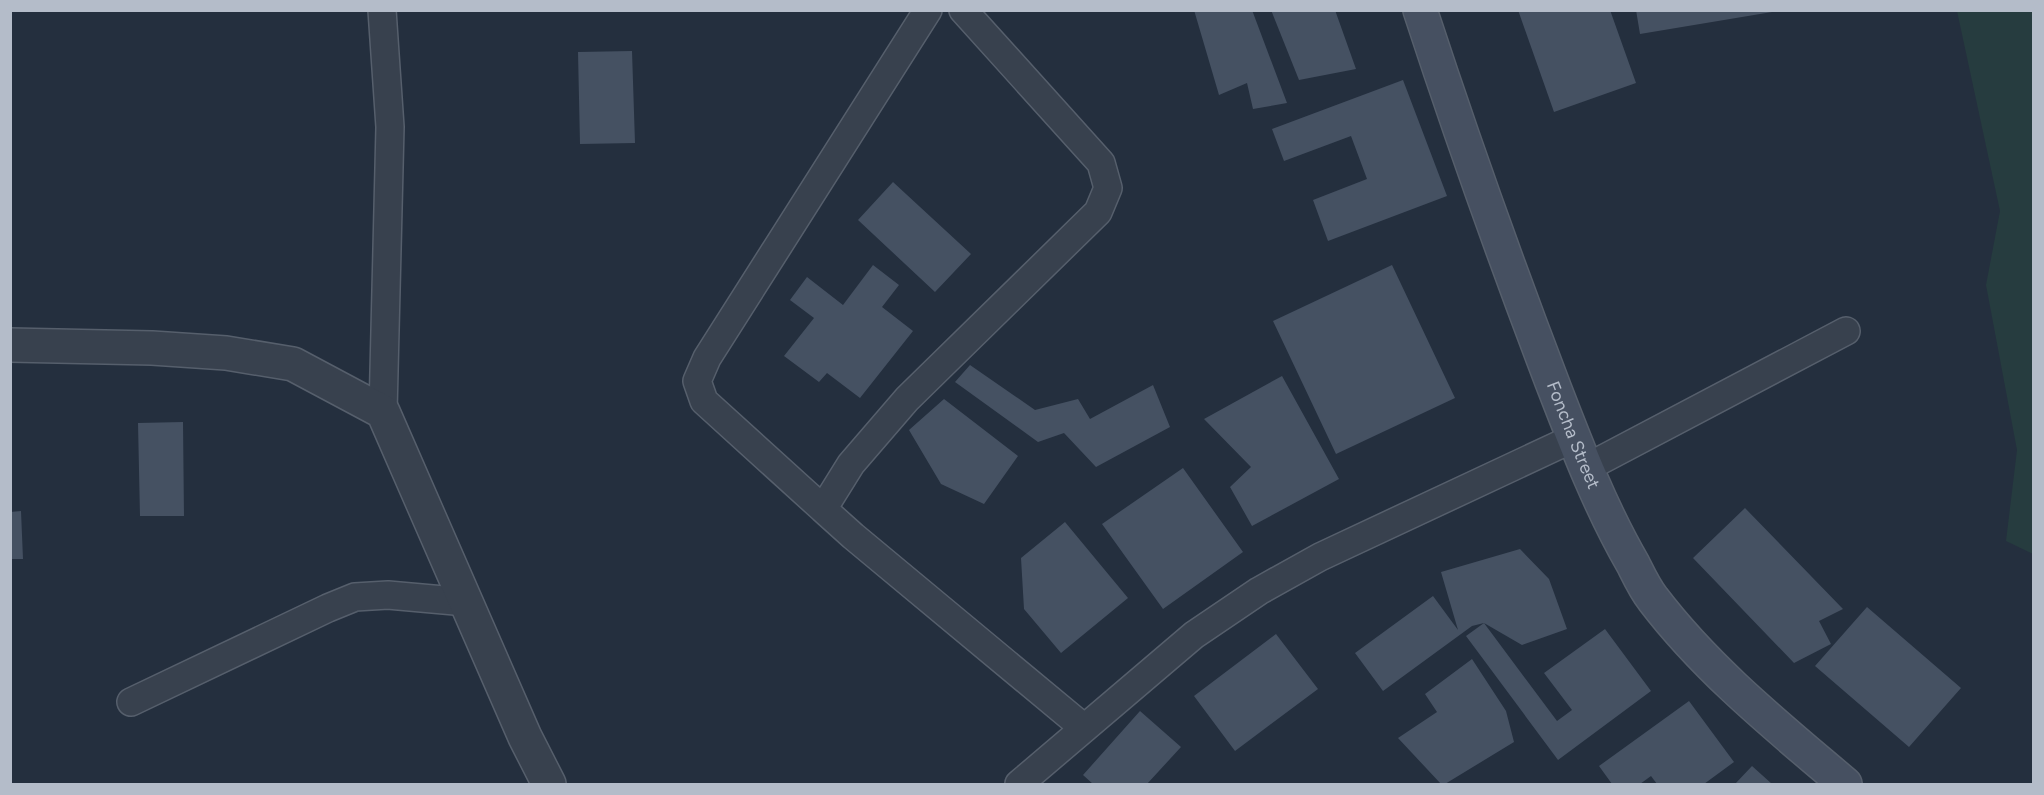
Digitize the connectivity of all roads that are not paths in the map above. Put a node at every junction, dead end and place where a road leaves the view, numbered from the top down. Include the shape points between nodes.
1 (382, 10) edge
2 (928, 10) edge
3 (963, 10) edge
4 (1420, 10) edge
5 (1846, 331) dead end
6 (10, 345) edge
7 (383, 412) junction
8 (1574, 438) junction
9 (1586, 468) junction
10 (823, 509) junction
11 (466, 603) junction
12 (131, 702) dead end
13 (1084, 728) junction
14 (549, 784) edge
15 (1018, 784) edge
16 (1845, 784) edge

1 - 7 street via 390,127
2 - 10 street via 707,358 698,381 704,401
3 - 10 street via 1101,163 1108,188 1098,212 907,399 851,464
4 - 8 main road, Foncha Street via 1489,213
5 - 9 street
6 - 7 street via 226,352 293,364
7 - 11 street
8 - 9 main road, Foncha Street
8 - 13 street via 1320,557 1259,591 1194,635
9 - 16 main road, Foncha Street via 1617,537 1652,598 1697,652
10 - 13 street
11 - 12 street via 388,595 356,597
11 - 14 street
13 - 15 street

